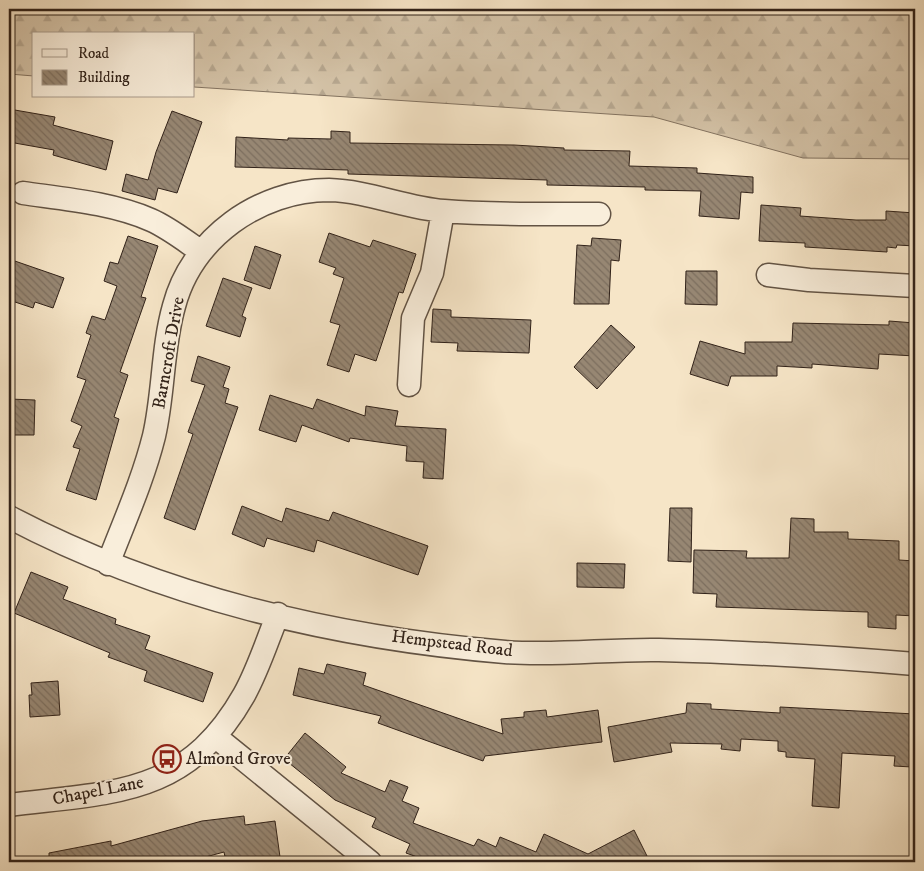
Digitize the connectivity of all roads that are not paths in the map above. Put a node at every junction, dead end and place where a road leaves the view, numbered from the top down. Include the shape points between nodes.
1 (22, 193) dead end
2 (443, 211) junction
3 (599, 214) dead end
4 (200, 251) junction
5 (768, 275) dead end
6 (915, 286) edge
7 (409, 385) dead end
8 (9, 517) edge
9 (108, 564) junction
10 (278, 614) junction
11 (915, 664) edge
12 (216, 737) junction
13 (9, 806) edge
14 (370, 862) edge

1 - 4 street via 72,200 150,220 173,231
2 - 3 street, Barncroft Drive
2 - 4 street, Barncroft Drive via 348,192 306,192 262,205 224,228
2 - 7 street via 432,272 413,318
4 - 9 street, Barncroft Drive via 181,284 174,305 153,438
5 - 6 street
8 - 9 street, Hempstead Road
9 - 10 street, Hempstead Road via 165,584
10 - 11 street, Hempstead Road via 342,629 506,652 667,650
10 - 12 street, Chapel Lane via 244,694
12 - 13 street, Chapel Lane via 181,766 151,782 97,794
12 - 14 street

